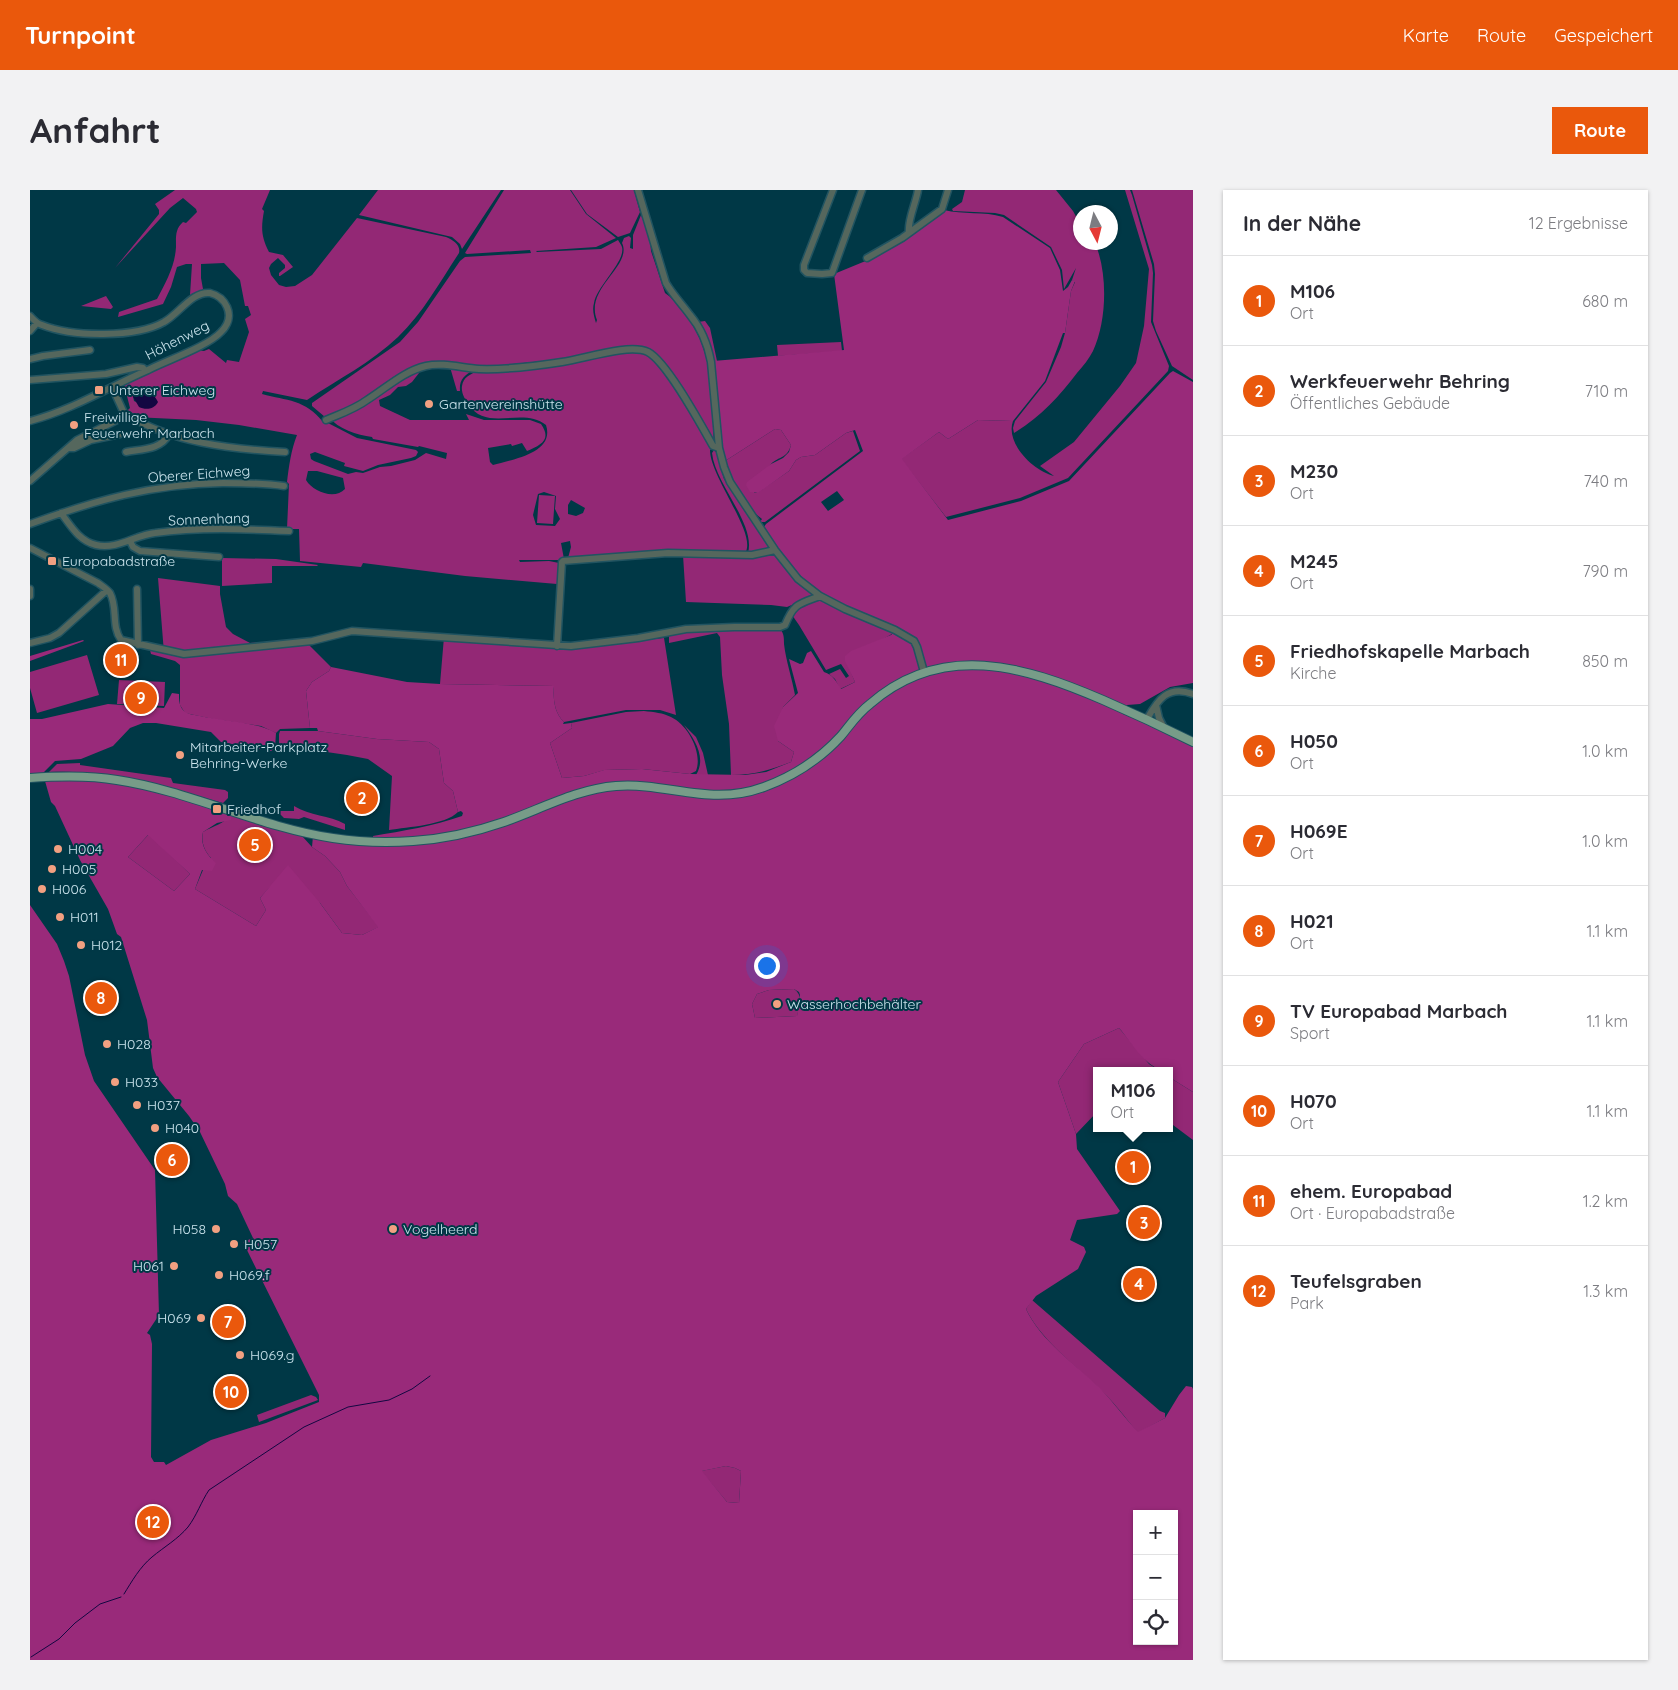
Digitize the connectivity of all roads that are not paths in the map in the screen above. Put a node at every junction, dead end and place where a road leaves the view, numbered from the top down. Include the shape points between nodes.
1 (638, 190) edge
2 (833, 190) edge
3 (862, 190) edge
4 (918, 190) edge
5 (948, 190) edge
6 (909, 233) junction
7 (867, 258) dead end
8 (30, 316) edge
9 (37, 323) junction
10 (30, 331) edge
11 (90, 350) dead end
12 (30, 359) edge
13 (145, 370) junction
14 (30, 380) edge
15 (112, 387) junction
16 (124, 414) junction
17 (326, 420) dead end
18 (30, 422) edge
19 (120, 434) dead end
20 (169, 434) junction
21 (69, 448) junction
22 (719, 448) junction
23 (126, 452) dead end
24 (285, 452) dead end
25 (30, 481) edge
26 (284, 486) dead end
27 (61, 512) junction
28 (30, 524) edge
29 (289, 531) dead end
30 (130, 540) junction
31 (30, 548) edge
32 (775, 550) junction
33 (219, 557) dead end
34 (137, 588) dead end
35 (30, 589) edge
36 (107, 590) junction
37 (30, 596) edge
38 (820, 596) junction
39 (30, 643) edge
40 (141, 646) junction
41 (557, 646) junction
42 (924, 672) junction
43 (1193, 694) edge
44 (1156, 704) junction
45 (1147, 719) junction
46 (1164, 728) junction
47 (1193, 742) edge
48 (30, 778) edge

1 - 22 street via 661,273 673,295 695,322 708,350
2 - 3 street via 804,268 811,274 832,273
4 - 6 street
5 - 6 street via 942,209
6 - 7 street
8 - 9 street, Höhenweg
9 - 10 street
9 - 13 street, Höhenweg via 80,333 137,332 166,322 198,295 212,294 223,300 229,316 219,334
11 - 12 street
13 - 14 street via 137,367 106,374
13 - 15 street, Höhenweg
15 - 16 street
15 - 18 street, Höhenweg
16 - 20 street
16 - 21 street via 77,440
17 - 22 street via 365,402 409,372 427,366 497,368 640,350 651,354 664,368 712,446
19 - 21 street
20 - 23 street via 160,445
20 - 24 street via 217,445
21 - 25 street
22 - 32 street via 730,482
26 - 27 street, Oberer Eichweg via 244,482 163,487 119,495
27 - 28 street, Oberer Eichweg
27 - 30 street, Sonnenhang via 88,543 106,547
29 - 30 street, Sonnenhang via 201,530 146,534
30 - 33 street via 140,551
31 - 36 street
32 - 38 street via 798,579
32 - 41 street via 752,555 668,553 563,561
34 - 40 street
35 - 37 street
36 - 39 street via 59,633
36 - 40 street via 114,607 116,634 121,640
38 - 41 street via 796,605 782,627 709,627 612,642
38 - 42 street via 908,637 916,645
40 - 41 street via 184,654 312,641 352,632
42 - 45 main road via 962,665 1002,667 1067,685
42 - 48 main road via 895,684 857,715 812,763 780,781 745,792 712,795 649,787 604,787 500,823 436,839 372,842 330,838 117,780 83,776
43 - 44 street via 1171,692
44 - 45 street
44 - 46 street
45 - 46 main road
46 - 47 main road

